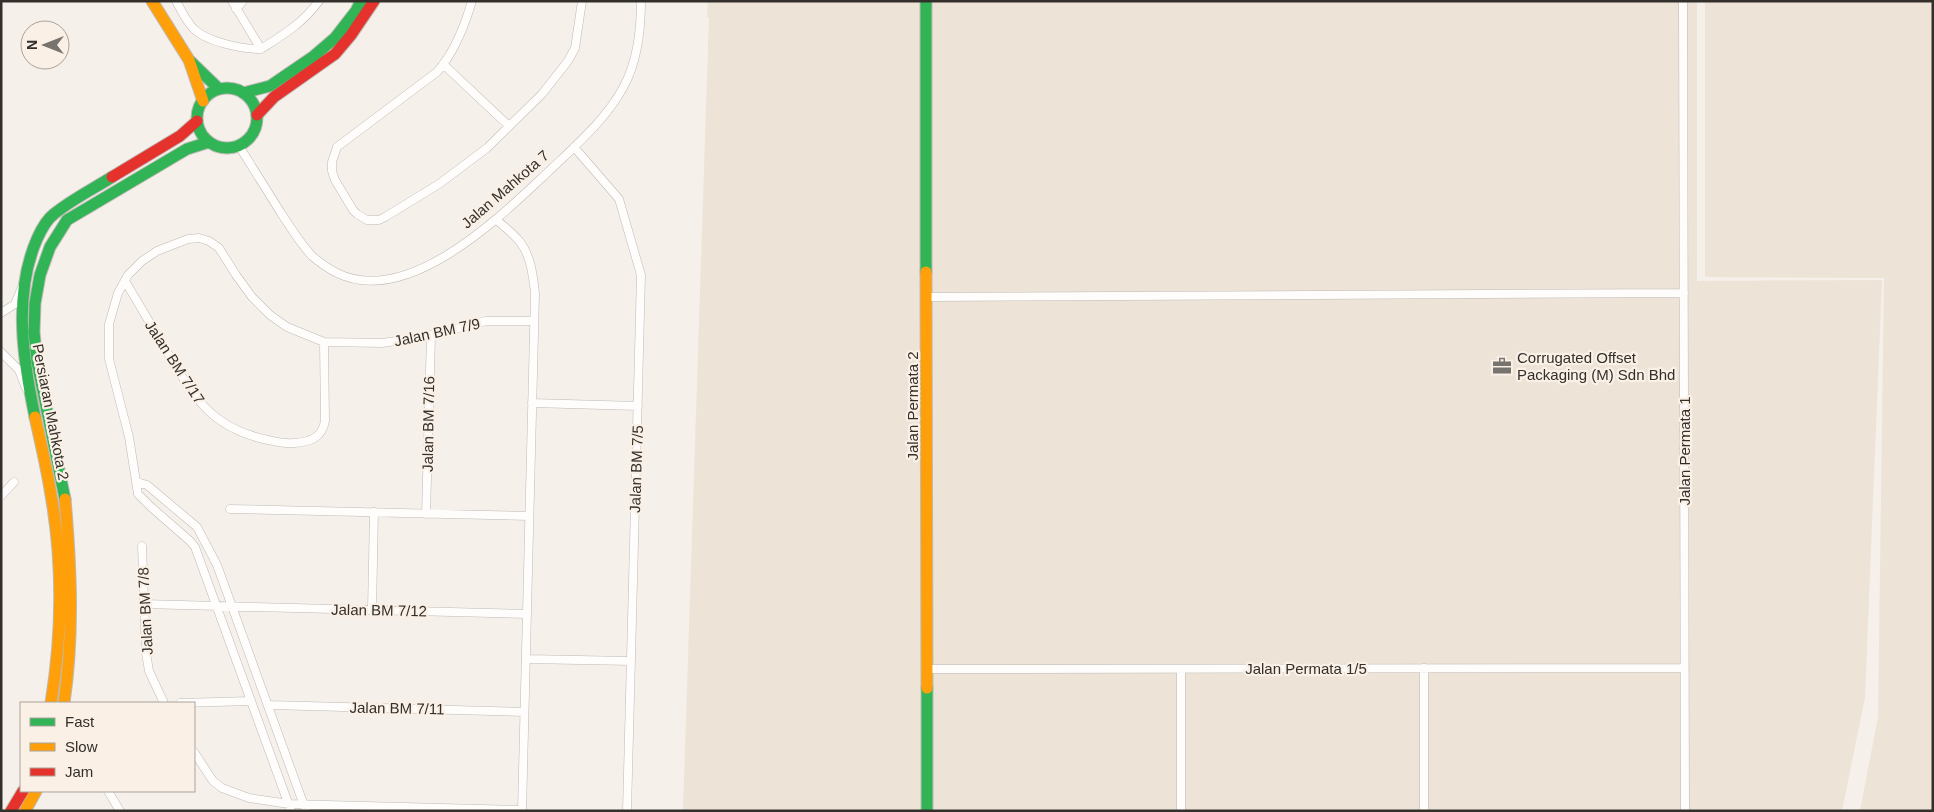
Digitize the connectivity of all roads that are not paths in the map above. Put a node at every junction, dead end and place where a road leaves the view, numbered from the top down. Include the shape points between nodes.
1 (152, 1) edge
2 (176, 1) edge
3 (232, 1) edge
4 (243, 1) edge
5 (319, 1) edge
6 (361, 1) edge
7 (374, 1) edge
8 (472, 1) edge
9 (582, 1) edge
10 (641, 1) edge
11 (926, 1) edge
12 (1683, 1) edge
13 (236, 9) junction
14 (261, 49) junction
15 (189, 60) junction
16 (443, 64) junction
17 (219, 89) junction
18 (243, 93) junction
19 (203, 101) junction
20 (257, 115) junction
21 (197, 121) junction
22 (509, 126) junction
23 (209, 142) junction
24 (239, 146) junction
25 (574, 147) junction
26 (497, 220) junction
27 (25, 278) junction
28 (125, 280) junction
29 (1684, 293) junction
30 (927, 297) junction
31 (1, 313) edge
32 (534, 321) junction
33 (430, 335) junction
34 (324, 342) junction
35 (1, 352) edge
36 (532, 403) junction
37 (33, 406) junction
38 (638, 406) junction
39 (14, 482) dead end
40 (136, 482) junction
41 (1, 496) edge
42 (230, 509) dead end
43 (374, 512) junction
44 (426, 514) junction
45 (529, 516) junction
46 (142, 546) dead end
47 (143, 604) junction
48 (216, 606) junction
49 (232, 606) junction
50 (372, 610) junction
51 (527, 614) junction
52 (526, 659) junction
53 (630, 661) junction
54 (1181, 668) junction
55 (1424, 668) junction
56 (1684, 668) junction
57 (927, 669) junction
58 (52, 702) edge
59 (64, 702) edge
60 (164, 702) edge
61 (251, 702) junction
62 (195, 703) edge
63 (269, 705) junction
64 (524, 712) junction
65 (195, 754) edge
66 (22, 792) edge
67 (35, 792) edge
68 (109, 792) edge
69 (290, 807) edge
70 (304, 807) edge
71 (424, 809) edge
72 (11, 811) edge
73 (25, 811) edge
74 (120, 811) edge
75 (522, 811) edge
76 (627, 811) edge
77 (927, 811) edge
78 (1181, 811) edge
79 (1424, 811) edge
80 (1684, 811) edge

1 - 15 main road
2 - 14 street via 191,26 201,34 243,48
3 - 13 street
4 - 13 street
5 - 14 street via 305,19
6 - 18 main road via 335,38 314,56 270,86
7 - 20 main road via 334,54 274,97
8 - 16 street
9 - 22 street via 575,48 568,61 542,94
10 - 25 street, Jalan Mahkota 7 via 638,41 627,79 608,112
11 - 30 main road, Jalan Permata 2
12 - 29 street, Jalan Permata 1
13 - 14 street
15 - 17 main road
15 - 19 main road
16 - 22 street
16 - 22 street via 337,147 332,162 334,180 357,214 368,220 385,217 439,184 487,148
17 - 18 main road
17 - 19 main road
18 - 20 main road via 250,99
19 - 21 main road
20 - 24 main road via 253,134
21 - 23 main road
21 - 27 main road, Persiaran Mahkota 2 via 180,136 53,214 37,237
23 - 24 main road via 223,148
23 - 59 main road, Persiaran Mahkota 2 via 187,149 66,220 53,239 40,274 33,333 35,362 64,493 71,590
24 - 26 street, Jalan Mahkota 7 via 298,240 313,257 352,278 370,280 407,273 454,252
25 - 26 street, Jalan Mahkota 7
25 - 38 street, Jalan BM 7/5 via 619,199 641,275
26 - 32 street via 520,242 529,258 535,293
27 - 31 street via 15,304
27 - 37 main road, Persiaran Mahkota 2 via 22,348
28 - 34 street, Jalan BM 7/9 via 156,251 188,239 209,241 219,248 252,297 270,315 287,327
28 - 34 street, Jalan BM 7/17 via 194,397 221,421 241,433 287,444 302,443 318,436 325,421
28 - 40 street, Jalan BM 7/9 via 112,310 108,342
29 - 30 street
29 - 56 street, Jalan Permata 1
30 - 57 main road, Jalan Permata 2
32 - 33 street, Jalan BM 7/9 via 486,321
32 - 36 street
33 - 34 street, Jalan BM 7/9 via 382,343
33 - 44 street, Jalan BM 7/16
35 - 37 street via 18,370
36 - 38 street
36 - 45 street
37 - 58 main road, Persiaran Mahkota 2 via 51,494 56,538 60,635
38 - 53 street, Jalan BM 7/5
39 - 41 street
40 - 48 street, Jalan BM 7/9 via 138,494 194,545
40 - 49 street via 147,485 199,529
42 - 43 street
43 - 44 street
43 - 50 street
44 - 45 street
45 - 51 street
46 - 47 street, Jalan BM 7/8
47 - 48 street, Jalan BM 7/12
47 - 60 street, Jalan BM 7/8 via 149,671
48 - 49 street, Jalan BM 7/12
48 - 61 street, Jalan BM 7/9
49 - 50 street, Jalan BM 7/12
49 - 63 street
50 - 51 street, Jalan BM 7/12
51 - 52 street
52 - 53 street
52 - 64 street
53 - 76 street, Jalan BM 7/5
54 - 55 street, Jalan Permata 1/5
54 - 57 street, Jalan Permata 1/5
54 - 78 street
55 - 56 street, Jalan Permata 1/5
55 - 79 street
56 - 80 street, Jalan Permata 1
57 - 77 main road, Jalan Permata 2
61 - 62 street
61 - 69 street, Jalan BM 7/9
63 - 64 street, Jalan BM 7/11
63 - 70 street
64 - 75 street
65 - 69 street via 213,781 222,788
66 - 72 main road
67 - 73 main road
68 - 74 street
69 - 70 street
70 - 71 street
71 - 75 street

